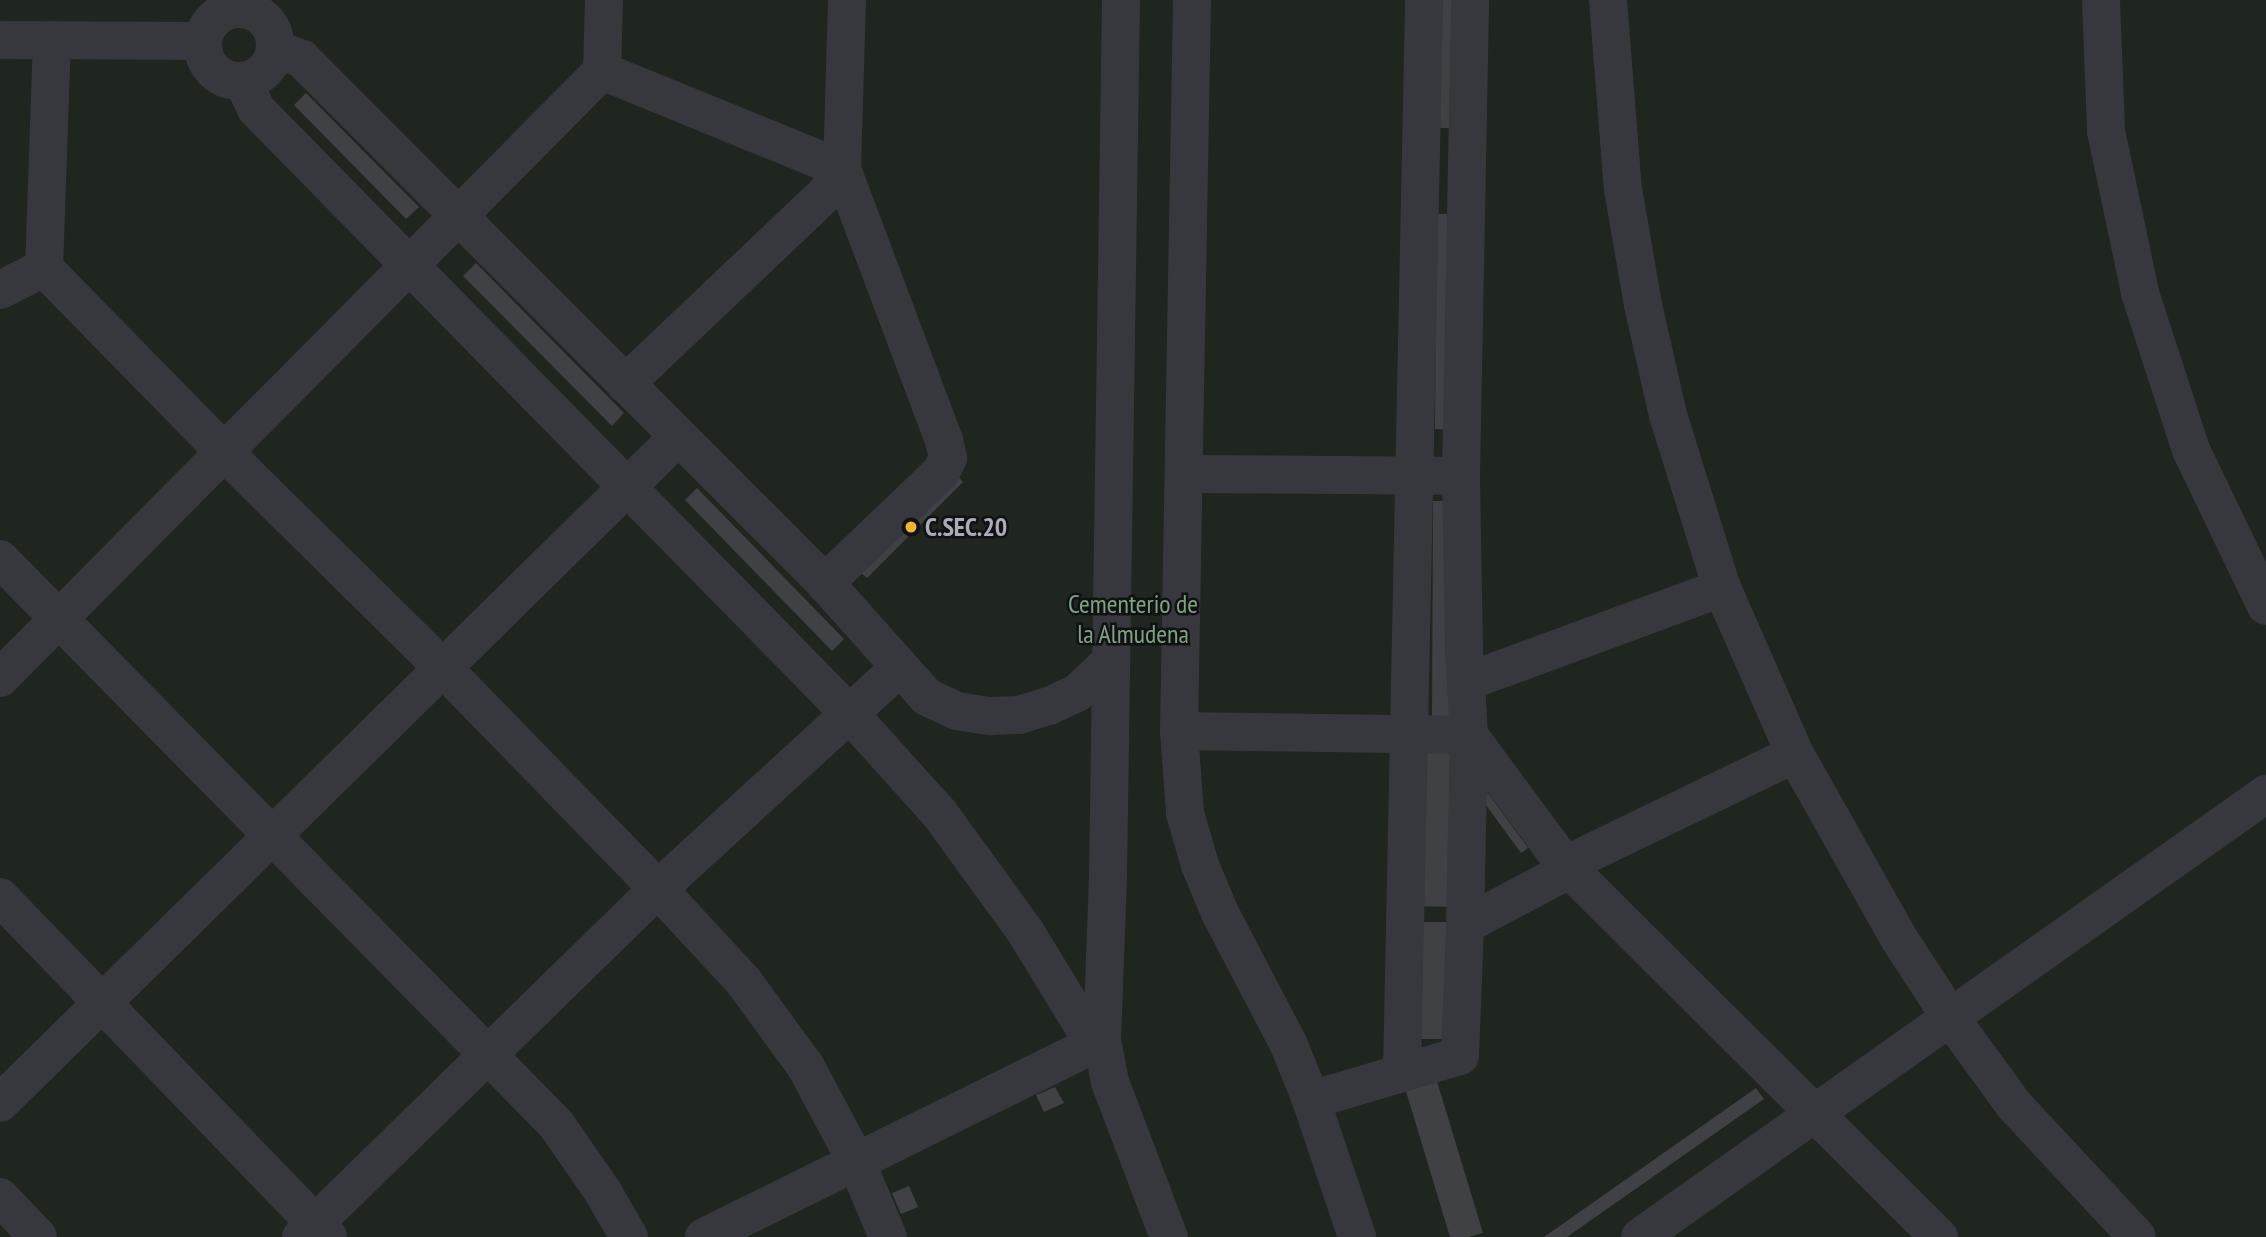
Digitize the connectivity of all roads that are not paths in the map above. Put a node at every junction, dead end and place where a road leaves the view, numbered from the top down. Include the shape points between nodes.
1 (604, 0) edge
2 (847, 0) edge
3 (1121, 0) edge
4 (1192, 0) edge
5 (1424, 0) edge
6 (1470, 0) edge
7 (1608, 0) edge
8 (2101, 0) edge
9 (234, 4) edge
10 (0, 40) edge
11 (52, 40) junction
12 (203, 41) junction
13 (275, 49) junction
14 (603, 71) junction
15 (243, 81) junction
16 (842, 169) junction
17 (459, 218) junction
18 (44, 268) junction
19 (410, 268) junction
20 (0, 290) edge
21 (625, 383) junction
22 (677, 438) junction
23 (223, 451) junction
24 (1185, 474) junction
25 (1415, 476) junction
26 (1461, 476) junction
27 (629, 488) junction
28 (0, 559) edge
29 (824, 583) junction
30 (1722, 588) junction
31 (2266, 606) edge
32 (59, 618) junction
33 (1111, 661) junction
34 (900, 668) junction
35 (444, 669) junction
36 (0, 678) edge
37 (1466, 681) junction
38 (849, 713) junction
39 (1179, 731) junction
40 (1410, 734) junction
41 (1469, 735) junction
42 (1795, 754) junction
43 (2266, 794) edge
44 (272, 835) junction
45 (1565, 865) junction
46 (658, 889) junction
47 (0, 897) edge
48 (1465, 925) junction
49 (101, 1001) junction
50 (1950, 1017) junction
51 (1102, 1040) junction
52 (490, 1054) junction
53 (1402, 1072) junction
54 (1311, 1100) junction
55 (0, 1103) edge
56 (1815, 1112) junction
57 (856, 1161) junction
58 (0, 1197) edge
59 (315, 1233) edge
60 (38, 1237) edge
61 (629, 1237) edge
62 (704, 1237) edge
63 (888, 1237) edge
64 (1170, 1237) edge
65 (1357, 1237) edge
66 (1640, 1237) edge
67 (1940, 1237) edge
68 (2137, 1237) edge

1 - 14 lane
2 - 16 lane
3 - 33 lane
4 - 24 lane
5 - 25 lane
6 - 26 lane
7 - 30 lane via 1623,189 1643,304 1668,415
8 - 31 lane via 2106,131 2140,293 2191,450
9 - 12 lane via 208,26
9 - 13 lane via 264,19 273,33
10 - 11 lane
11 - 12 lane
11 - 18 lane
12 - 15 lane via 209,66 219,75
13 - 15 lane via 265,71
13 - 17 lane via 302,59
14 - 16 lane
14 - 17 lane
15 - 19 lane via 256,109
16 - 21 lane via 826,193
16 - 29 lane via 948,458 941,472
17 - 19 lane
17 - 21 lane
18 - 20 lane
18 - 23 lane
19 - 23 lane
19 - 27 lane
21 - 22 lane
22 - 27 lane
22 - 29 lane
23 - 32 lane
23 - 35 lane
24 - 25 lane
24 - 39 lane
25 - 26 lane
25 - 40 lane
26 - 37 lane
27 - 35 lane
27 - 38 lane
28 - 32 lane
29 - 34 lane
30 - 37 lane
30 - 42 lane
32 - 36 lane
32 - 44 lane
33 - 34 lane via 1077,693 1049,706 1019,715 990,716 957,711 927,697
33 - 51 lane
34 - 38 lane
35 - 44 lane
35 - 46 lane
37 - 41 lane
38 - 46 lane
38 - 51 lane via 940,814 1025,931 1086,1031
39 - 40 lane
39 - 54 lane via 1185,813 1200,865 1289,1045
40 - 41 lane
40 - 53 lane
41 - 45 lane
41 - 48 lane
42 - 45 lane
42 - 50 lane via 1900,940
43 - 50 lane
44 - 49 lane
44 - 52 lane
45 - 48 lane via 1557,876
45 - 56 lane
46 - 52 lane
46 - 57 lane via 744,982 775,1024 806,1067
47 - 49 lane
48 - 53 lane via 1460,1056
49 - 55 lane
49 - 59 lane
50 - 56 lane
50 - 68 lane via 2014,1105
51 - 57 lane
51 - 64 lane via 1110,1082
52 - 59 lane
52 - 61 lane via 556,1124
53 - 54 lane
54 - 65 lane
56 - 66 lane
56 - 67 lane
57 - 62 lane
57 - 63 lane
58 - 60 lane

